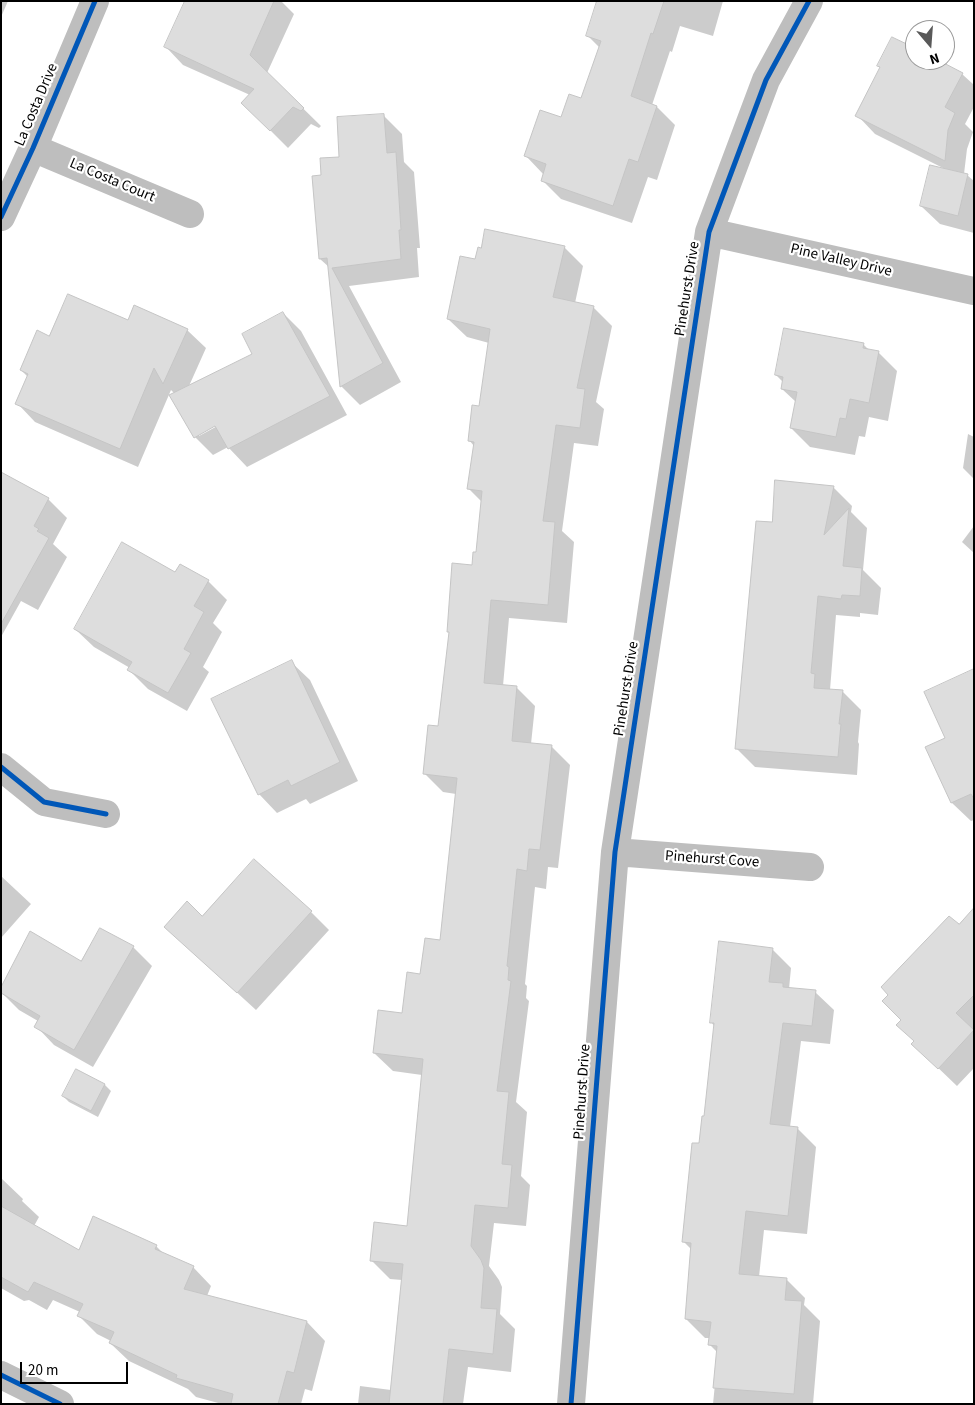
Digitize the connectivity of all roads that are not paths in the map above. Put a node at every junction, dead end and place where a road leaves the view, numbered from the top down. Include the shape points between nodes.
1 (94, 1) edge
2 (808, 1) edge
3 (33, 148) junction
4 (190, 214) dead end
5 (1, 217) edge
6 (709, 232) junction
7 (974, 291) edge
8 (1, 768) edge
9 (106, 814) dead end
10 (614, 852) junction
11 (810, 866) dead end
12 (1, 1375) edge
13 (60, 1404) edge
14 (572, 1404) edge

1 - 3 street, La Costa Drive
2 - 6 street, Pinehurst Drive via 766,80
3 - 4 street, La Costa Court
3 - 5 street, La Costa Drive
6 - 7 street, Pine Valley Drive
6 - 10 street, Pinehurst Drive
8 - 9 street via 44,802
10 - 11 street, Pinehurst Cove
10 - 14 street, Pinehurst Drive
12 - 13 street

